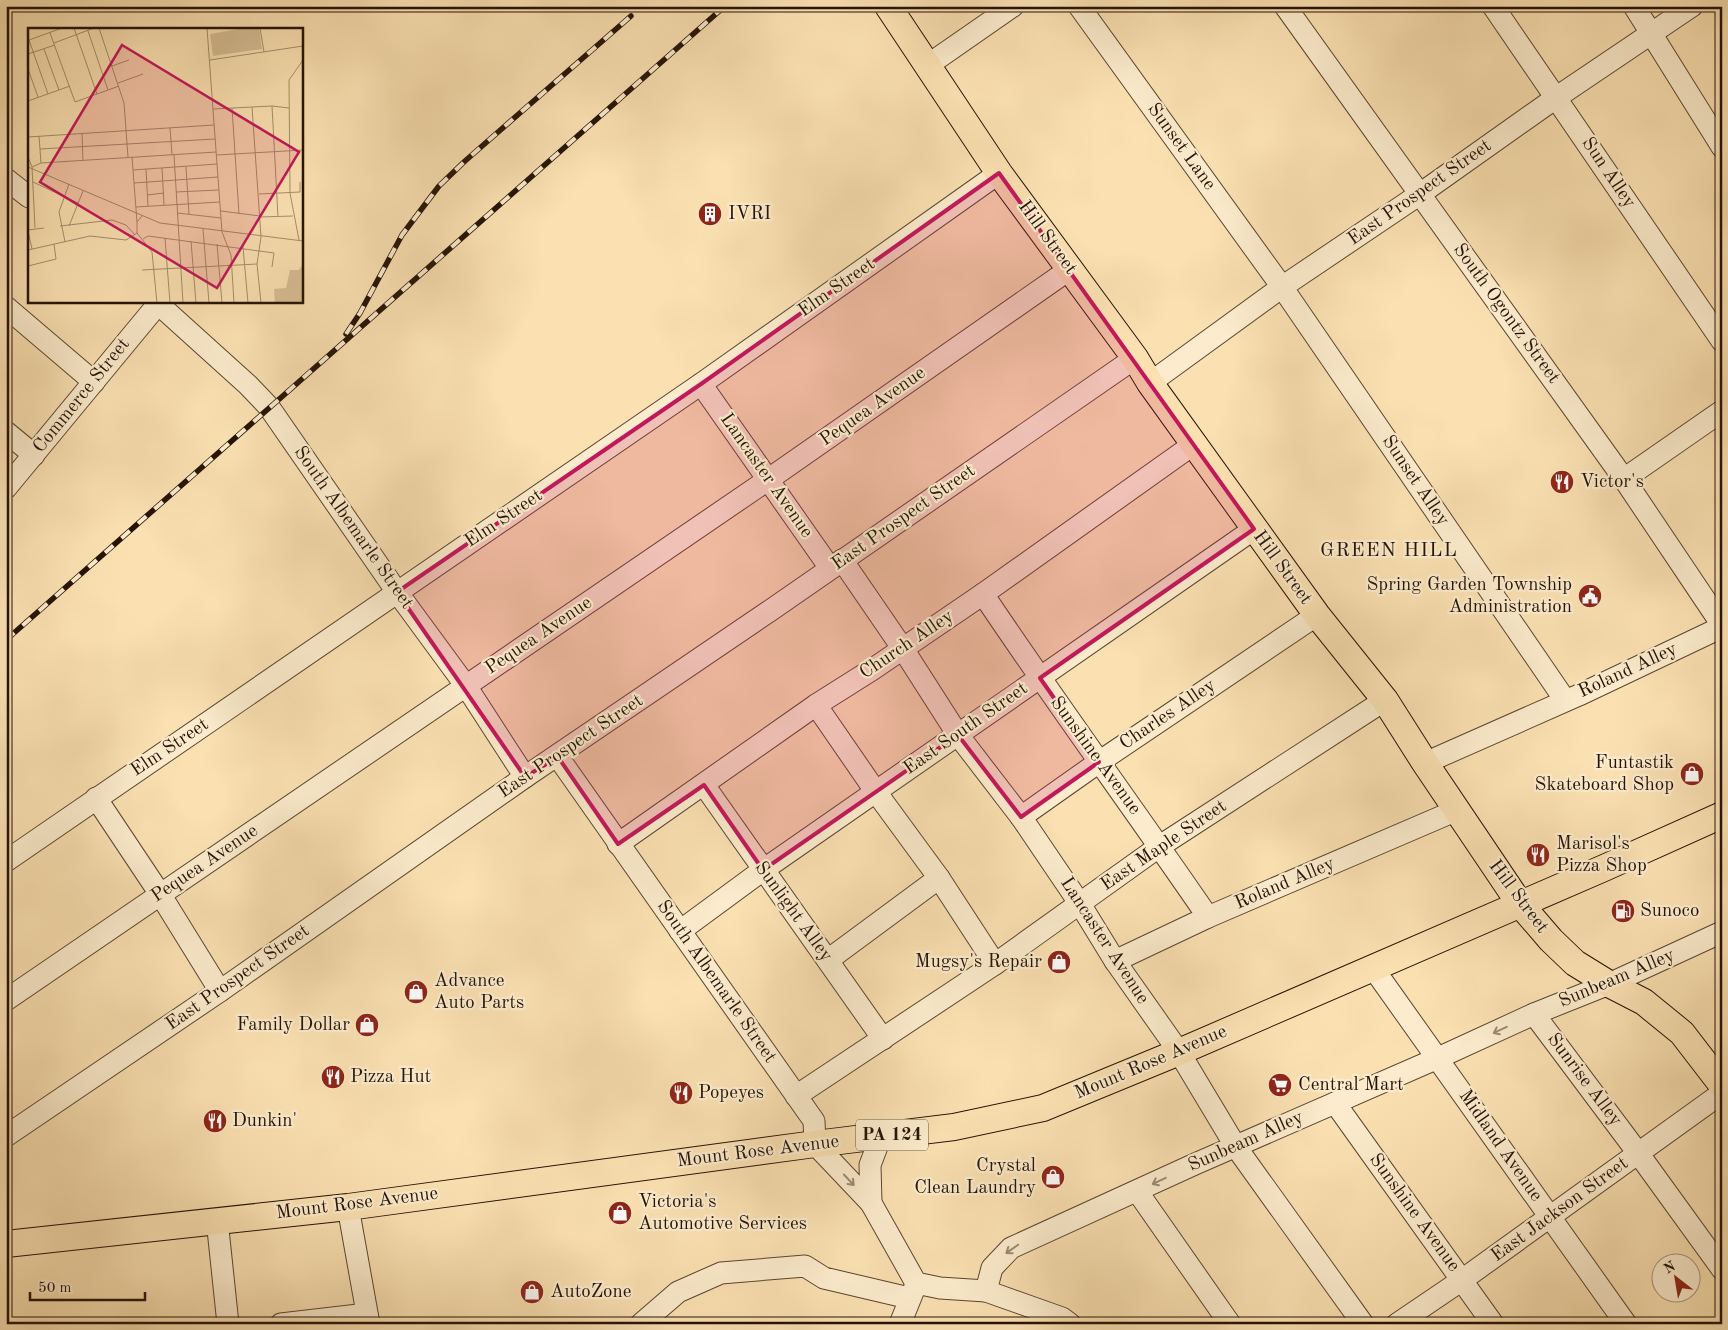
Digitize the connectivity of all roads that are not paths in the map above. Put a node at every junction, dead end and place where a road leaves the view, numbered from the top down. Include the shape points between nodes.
1 (888, 6) edge
2 (1013, 6) edge
3 (1079, 6) edge
4 (1285, 6) edge
5 (1493, 6) edge
6 (1634, 6) edge
7 (1692, 6) edge
8 (1650, 34) junction
9 (928, 65) junction
10 (1556, 97) junction
11 (1722, 147) edge
12 (999, 173) junction
13 (6, 179) edge
14 (27, 192) edge
15 (1420, 194) junction
16 (1070, 269) junction
17 (1282, 287) junction
18 (156, 303) edge
19 (6, 307) edge
20 (1722, 341) edge
21 (1135, 358) junction
22 (94, 382) junction
23 (1150, 383) junction
24 (701, 384) junction
25 (1722, 411) edge
26 (6, 432) edge
27 (1194, 444) junction
28 (34, 455) junction
29 (769, 479) junction
30 (1624, 479) junction
31 (6, 488) edge
32 (1254, 529) junction
33 (836, 564) junction
34 (397, 592) junction
35 (983, 594) junction
36 (1317, 615) junction
37 (1722, 626) edge
38 (903, 649) junction
39 (1040, 678) junction
40 (466, 686) junction
41 (1385, 700) junction
42 (1565, 700) junction
43 (816, 705) junction
44 (958, 735) junction
45 (558, 756) junction
46 (1099, 762) junction
47 (1425, 763) junction
48 (526, 777) junction
49 (704, 785) junction
50 (876, 792) junction
51 (96, 798) junction
52 (1457, 810) junction
53 (1722, 815) edge
54 (1021, 817) junction
55 (618, 844) junction
56 (1160, 846) junction
57 (6, 861) edge
58 (763, 870) junction
59 (939, 878) junction
60 (160, 894) junction
61 (1080, 904) junction
62 (1520, 904) junction
63 (1208, 917) junction
64 (680, 931) junction
65 (1722, 932) edge
66 (828, 960) junction
67 (1115, 961) junction
68 (995, 964) junction
69 (1373, 968) junction
70 (1609, 984) junction
71 (220, 991) junction
72 (6, 1000) edge
73 (1534, 1014) junction
74 (883, 1039) junction
75 (1179, 1052) junction
76 (1438, 1058) junction
77 (1722, 1085) edge
78 (1722, 1093) edge
79 (796, 1096) junction
80 (1335, 1103) junction
81 (6, 1136) edge
82 (881, 1136) junction
83 (815, 1144) junction
84 (1236, 1147) junction
85 (1638, 1153) junction
86 (1137, 1191) junction
87 (871, 1203) junction
88 (348, 1207) junction
89 (1550, 1218) junction
90 (217, 1220) junction
91 (6, 1244) edge
92 (1722, 1269) edge
93 (1462, 1280) junction
94 (913, 1291) junction
95 (986, 1291) junction
96 (368, 1319) edge
97 (228, 1324) edge
98 (281, 1324) edge
99 (641, 1324) edge
100 (900, 1324) edge
101 (1070, 1324) edge
102 (1230, 1324) edge
103 (1363, 1324) edge
104 (1397, 1324) edge
105 (1494, 1324) edge
106 (1626, 1324) edge

1 - 9 main road, Hill Street
2 - 9 street
3 - 17 street, Sunset Lane
4 - 15 street, South Ogontz Street
5 - 10 street, Sun Alley
6 - 8 street
7 - 8 street, East Prospect Street
8 - 10 street, East Prospect Street
8 - 11 street
9 - 12 main road, Hill Street
10 - 15 street, East Prospect Street
10 - 20 street, Sun Alley
12 - 16 main road, Hill Street
12 - 24 street, Elm Street
13 - 14 street
15 - 17 street, East Prospect Street
15 - 30 street, South Ogontz Street
16 - 21 main road, Hill Street
16 - 29 street, Pequea Avenue
17 - 23 street, East Prospect Street
17 - 42 street, Sunset Alley
18 - 22 street, Commerce Street
18 - 34 street, South Albemarle Street via 269,407
19 - 22 street
21 - 23 main road, Hill Street
21 - 33 street, East Prospect Street
22 - 28 street, Commerce Street
23 - 27 main road, Hill Street
24 - 29 street, Lancaster Avenue
24 - 34 street, Elm Street
25 - 30 street
26 - 28 street
27 - 32 main road, Hill Street
27 - 35 street, Church Alley
28 - 31 street, Commerce Street
29 - 33 street, Lancaster Avenue
29 - 40 street, Pequea Avenue
30 - 37 street, South Ogontz Street
32 - 36 main road, Hill Street
32 - 39 street, East South Street
33 - 38 street, Lancaster Avenue
33 - 45 street, East Prospect Street
34 - 40 street, South Albemarle Street
34 - 51 street, Elm Street
35 - 38 street, Church Alley
35 - 39 street, Sunshine Avenue
36 - 41 main road, Hill Street
36 - 46 street, Charles Alley
37 - 42 street, Roland Alley
38 - 43 street, Church Alley
38 - 44 street, Lancaster Avenue
39 - 44 street, East South Street
39 - 46 street, Sunshine Avenue
40 - 48 street, South Albemarle Street
40 - 60 street, Pequea Avenue
41 - 47 main road, Hill Street
41 - 56 street, East Maple Street
42 - 47 street, Roland Alley
43 - 49 street, Church Alley
43 - 50 street
44 - 50 street, East South Street
44 - 54 street, Lancaster Avenue
45 - 48 street, East Prospect Street
45 - 55 street, South Albemarle Street
46 - 54 street, Charles Alley
46 - 56 street, Sunshine Avenue
47 - 52 main road, Hill Street
48 - 71 street, East Prospect Street
49 - 55 street, Church Alley
49 - 58 street, Sunlight Alley
50 - 58 street, East South Street
50 - 59 street
51 - 57 street, Elm Street
51 - 60 street
52 - 62 main road, Hill Street
52 - 63 street, Roland Alley
53 - 62 main road, Mount Rose Avenue / PA 124
54 - 61 street, Lancaster Avenue
55 - 64 street, South Albemarle Street
56 - 61 street, East Maple Street
56 - 63 street, Sunshine Avenue
58 - 64 street, East South Street
58 - 66 street, Sunlight Alley
59 - 66 street
59 - 68 street
60 - 71 street
60 - 72 street, Pequea Avenue
61 - 67 street, Lancaster Avenue
61 - 68 street, East Maple Street
62 - 69 main road, Mount Rose Avenue / PA 124
62 - 70 main road, Hill Street via 1575,963
63 - 67 street, Roland Alley
64 - 79 street, South Albemarle Street
65 - 70 street, Sunbeam Alley
66 - 74 street, Sunlight Alley
67 - 75 street, Lancaster Avenue
68 - 74 street, East Maple Street
69 - 75 main road, Mount Rose Avenue / PA 124
69 - 76 street, Midland Avenue
70 - 73 street, Sunbeam Alley
70 - 77 main road, Hill Street via 1644,1002 1682,1033
71 - 81 street, East Prospect Street
73 -> 76 street, Sunbeam Alley
73 - 85 street, Sunrise Alley
74 - 79 street, East Maple Street
75 - 82 main road, Mount Rose Avenue / PA 124 via 1043,1108 954,1127
75 - 84 street, Lancaster Avenue
76 - 80 street, Sunbeam Alley
76 - 89 street, Midland Avenue
78 - 85 street, East Jackson Street
79 - 83 street, South Albemarle Street via 814,1120
80 - 84 street, Sunbeam Alley
80 - 93 street, Sunshine Avenue
82 - 83 main road, Mount Rose Avenue / PA 124
82 - 87 street via 870,1165
83 -> 87 street
83 - 88 main road, Mount Rose Avenue / PA 124
84 -> 86 street, Sunbeam Alley
84 - 103 street, Lancaster Avenue
85 - 89 street, East Jackson Street
85 - 92 street, Sunrise Alley
86 -> 95 street, Sunbeam Alley via 1011,1248 992,1268
86 - 102 street
87 - 94 street
88 - 90 main road, Mount Rose Avenue / PA 124
88 - 96 street
89 - 93 street, East Jackson Street
89 - 106 street, Midland Avenue
90 - 91 main road, Mount Rose Avenue / PA 124
90 - 97 street
93 - 104 street, East Jackson Street
93 - 105 street, Sunshine Avenue
94 - 95 street via 940,1288
94 - 99 street via 824,1278 805,1266 722,1273 678,1292
94 - 100 street
95 - 101 street via 1062,1318
96 - 98 street

